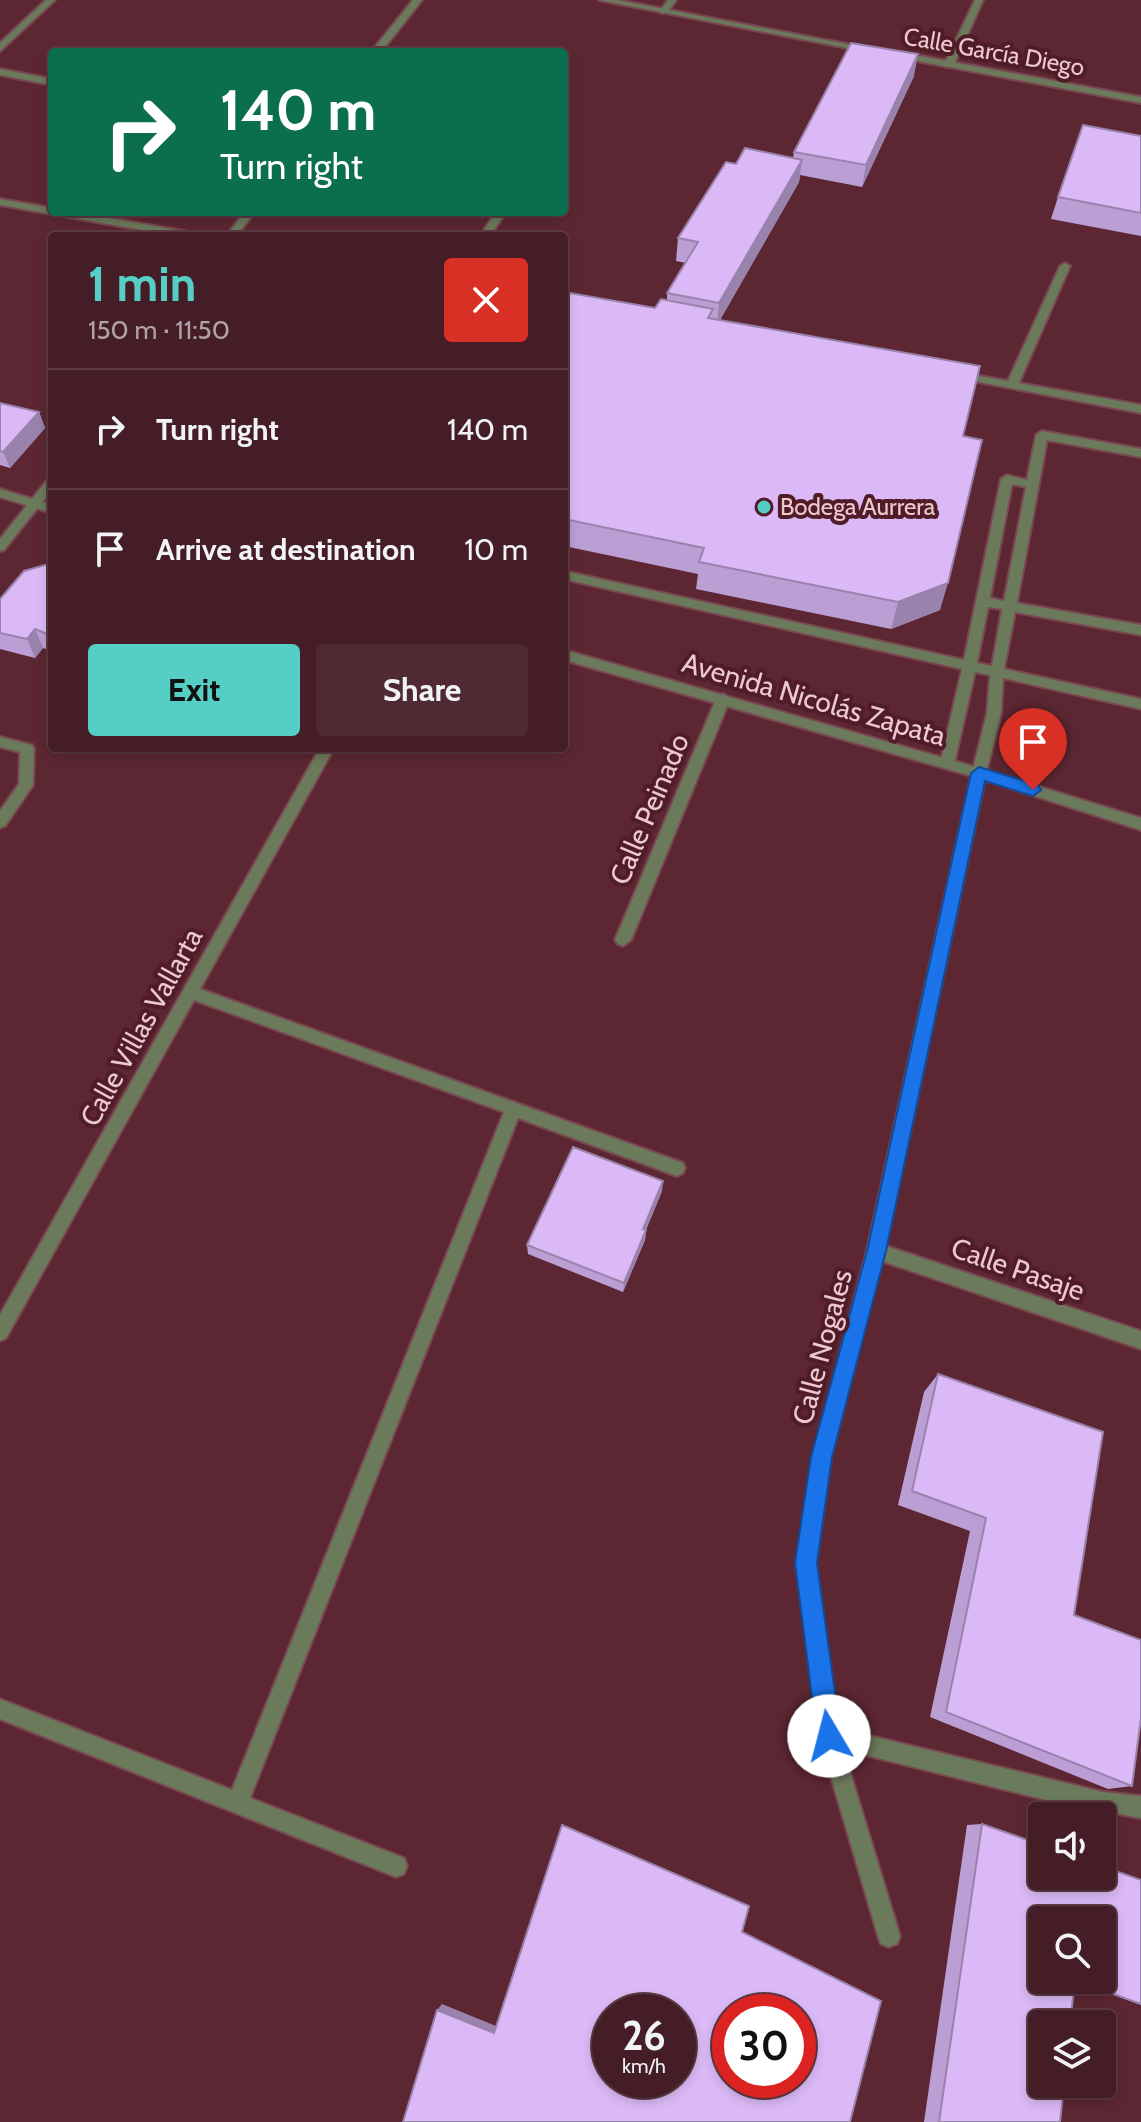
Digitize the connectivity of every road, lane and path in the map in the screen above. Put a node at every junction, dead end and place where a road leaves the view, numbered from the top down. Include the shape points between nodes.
1 (51, 0) edge
2 (418, 0) edge
3 (603, 0) edge
4 (672, 0) edge
5 (979, 0) edge
6 (664, 11) junction
7 (0, 48) edge
8 (379, 48) edge
9 (874, 51) edge
10 (889, 53) edge
11 (949, 65) junction
12 (0, 72) edge
13 (48, 81) edge
14 (1141, 100) edge
15 (0, 202) edge
16 (48, 210) edge
17 (81, 216) edge
18 (247, 216) edge
19 (171, 232) edge
20 (234, 232) edge
21 (1065, 266) dead end
22 (950, 373) edge
23 (1012, 385) junction
24 (1141, 409) edge
25 (1141, 453) edge
26 (1033, 485) junction
27 (48, 488) edge
28 (0, 493) edge
29 (36, 504) junction
30 (48, 508) edge
31 (0, 547) edge
32 (992, 547) junction
33 (1021, 551) junction
34 (568, 576) edge
35 (981, 601) junction
36 (1010, 605) junction
37 (1141, 630) edge
38 (568, 656) edge
39 (967, 666) junction
40 (997, 672) junction
41 (723, 699) junction
42 (1141, 704) edge
43 (0, 742) edge
44 (325, 752) edge
45 (947, 764) junction
46 (979, 773) junction
47 (0, 822) edge
48 (1141, 824) edge
49 (623, 940) dead end
50 (191, 992) junction
51 (514, 1107) junction
52 (677, 1168) dead end
53 (876, 1251) junction
54 (0, 1332) edge
55 (1141, 1340) edge
56 (0, 1709) edge
57 (829, 1736) junction
58 (238, 1802) junction
59 (1141, 1807) edge
60 (396, 1866) dead end
61 (889, 1936) dead end

1 - 7 street
2 - 8 street
3 - 6 street, Calle García Diego
4 - 6 street
5 - 11 street
6 - 9 street, Calle García Diego
10 - 11 street, Calle García Diego
11 - 14 street, Calle García Diego
12 - 13 street
15 - 16 street
17 - 19 street
18 - 20 street
21 - 23 street
22 - 23 street
23 - 24 street
25 - 26 street, Calle Nogales via 1042,435
26 - 32 street via 1007,479
26 - 33 street, Calle Nogales
27 - 29 street
28 - 29 street
29 - 30 street
29 - 31 street
32 - 33 street
32 - 35 street
33 - 36 street, Calle Nogales
34 - 39 street
35 - 36 street
35 - 39 street
36 - 37 street
36 - 40 street, Calle Nogales
38 - 41 street, Avenida Nicolás Zapata
39 - 40 street
39 - 45 street
40 - 42 street
40 - 46 street, Calle Nogales via 994,713
41 - 45 street, Avenida Nicolás Zapata
41 - 49 street, Calle Peinado
43 - 47 street via 27,749 26,785
44 - 50 street, Calle Villas Vallarta
45 - 46 street, Avenida Nicolás Zapata
46 - 48 street, Avenida Nicolás Zapata
46 - 53 street, Calle Nogales
50 - 51 street
50 - 54 street, Calle Villas Vallarta
51 - 52 street
51 - 58 street
53 - 55 street, Calle Pasaje
53 - 57 street, Calle Nogales via 822,1457 806,1563
56 - 58 street
57 - 59 street via 1103,1803
57 - 61 street, Calle Nogales
58 - 60 street

